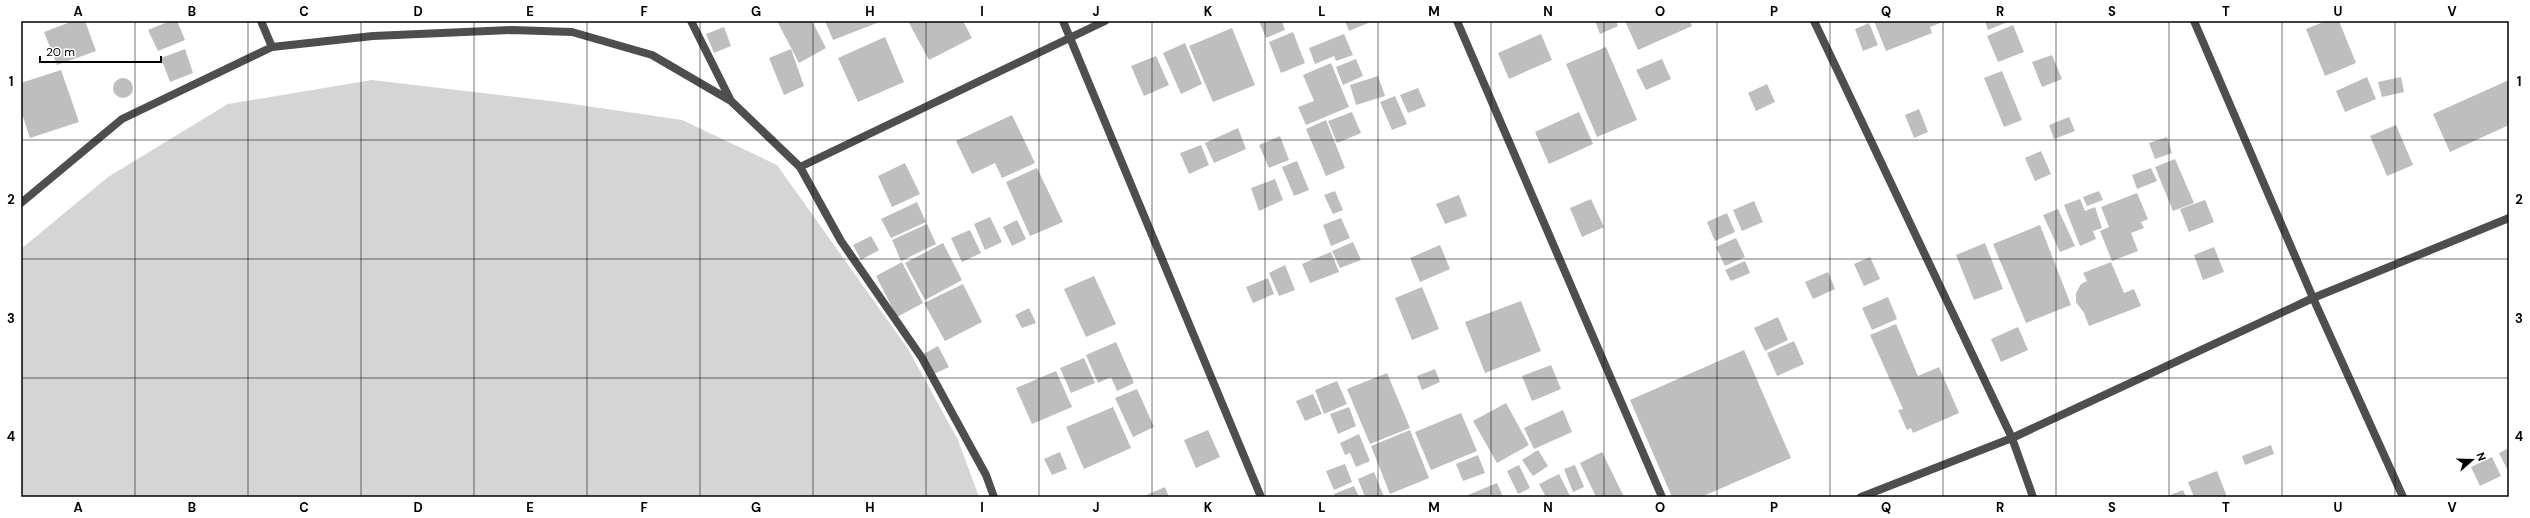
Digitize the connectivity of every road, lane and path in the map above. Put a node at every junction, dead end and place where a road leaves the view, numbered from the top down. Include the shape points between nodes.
1 (261, 21) edge
2 (690, 21) edge
3 (1063, 21) edge
4 (1105, 21) edge
5 (1457, 21) edge
6 (1814, 21) edge
7 (2194, 21) edge
8 (1069, 37) junction
9 (272, 47) junction
10 (731, 101) junction
11 (800, 167) junction
12 (21, 202) edge
13 (2509, 218) edge
14 (2313, 298) junction
15 (2012, 438) junction
16 (994, 497) edge
17 (1261, 497) edge
18 (1662, 497) edge
19 (1861, 497) edge
20 (2033, 497) edge
21 (2403, 497) edge

1 - 9 street
2 - 10 street
3 - 8 street
4 - 8 street
5 - 18 street
6 - 15 street
7 - 14 street
8 - 11 street
8 - 17 street
9 - 10 street via 381,36 512,30 572,32 652,55
9 - 12 street via 122,119
10 - 11 street
11 - 16 street via 841,241 922,358 986,475
13 - 14 street
14 - 15 street
14 - 21 street
15 - 19 street
15 - 20 street

